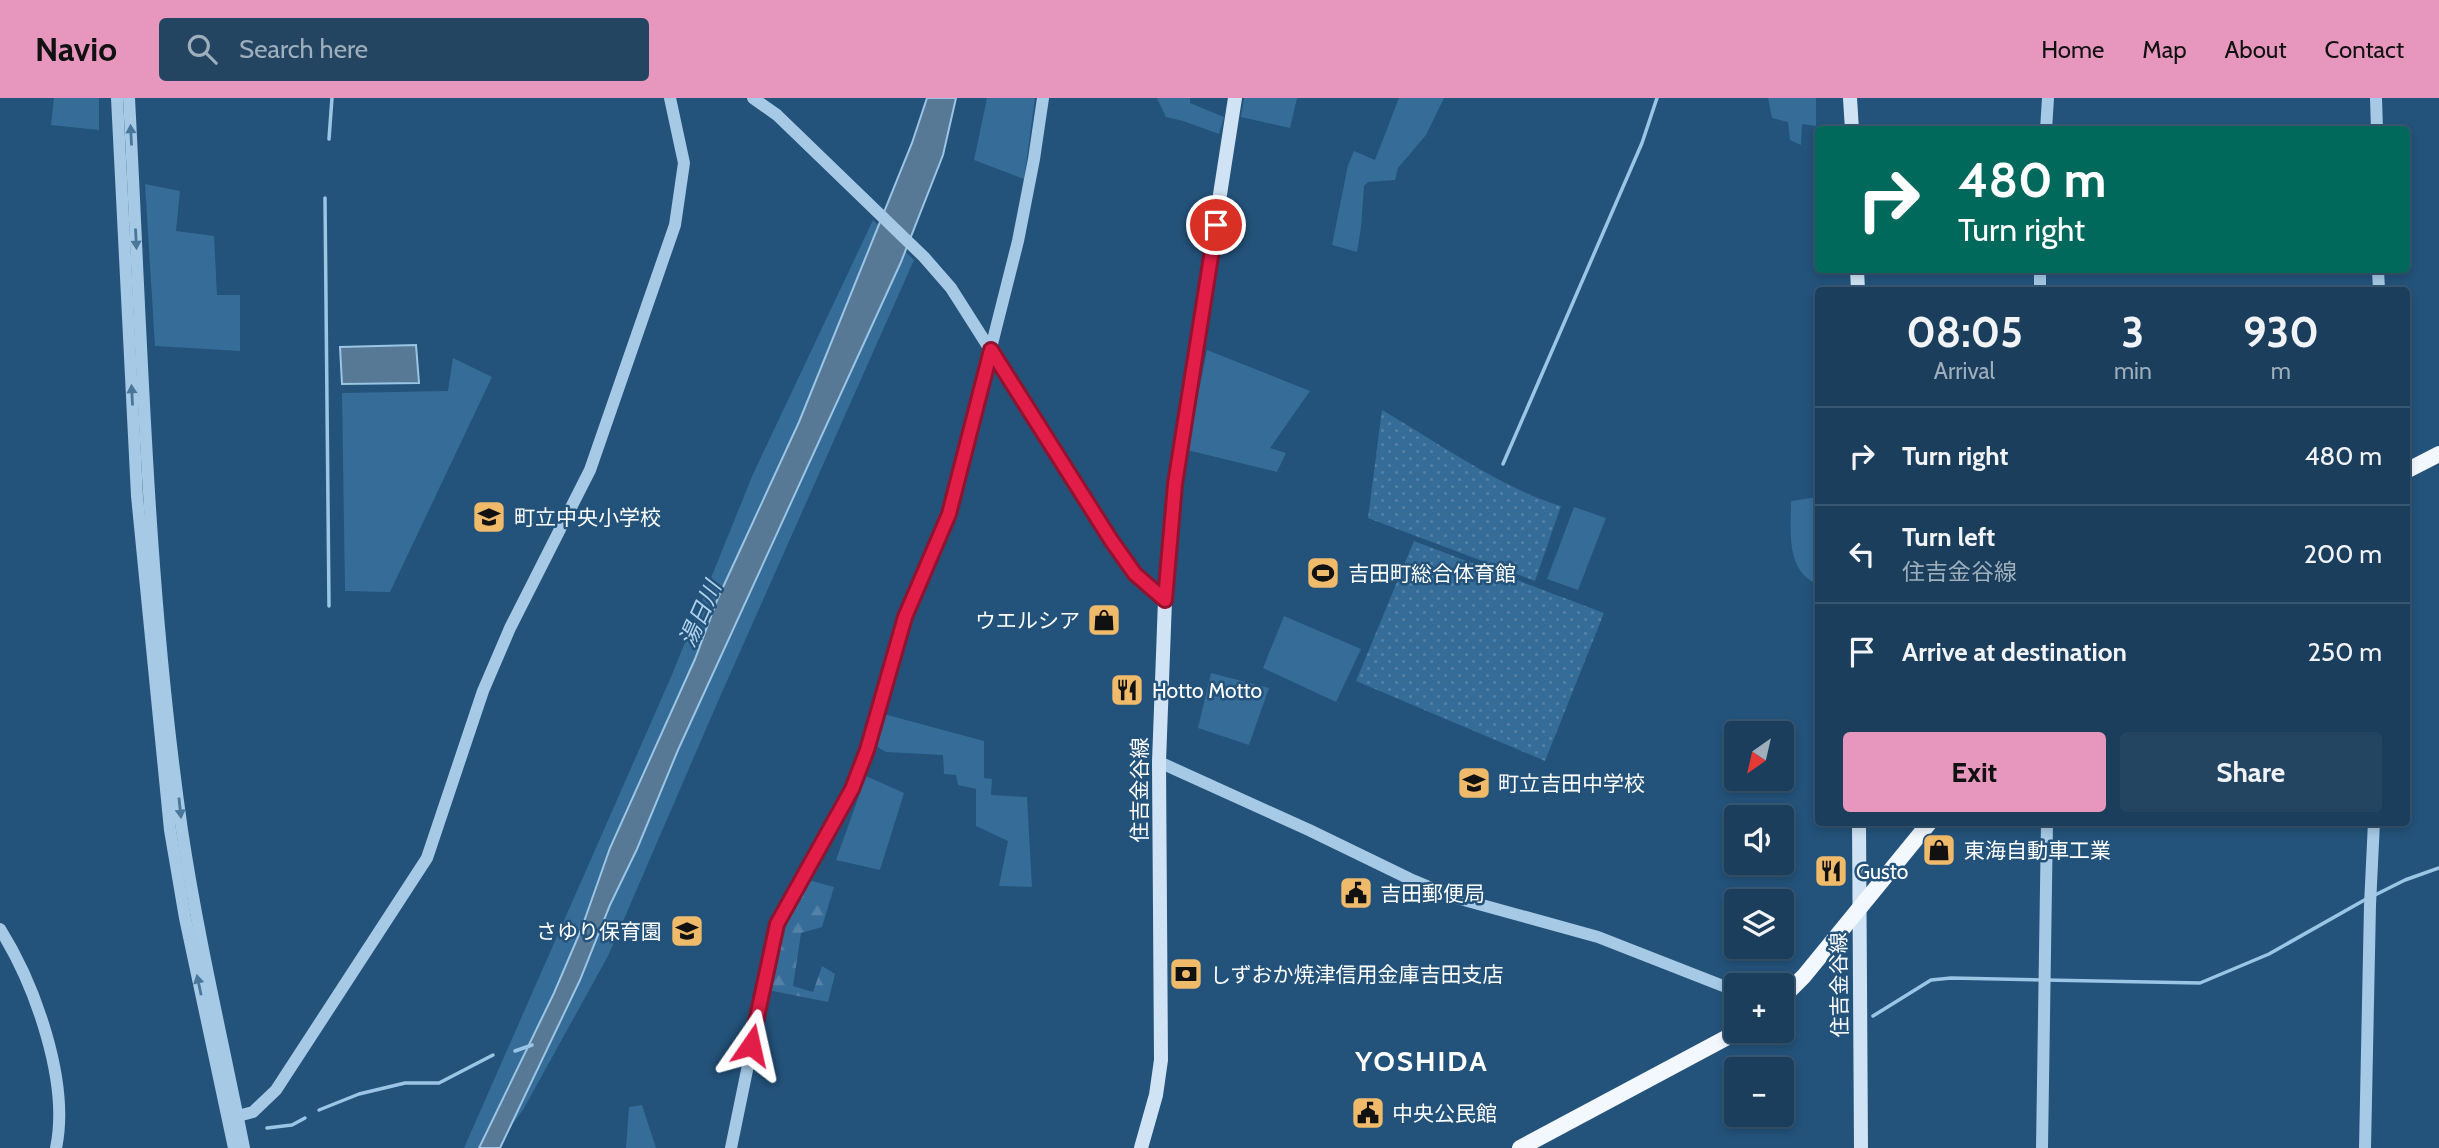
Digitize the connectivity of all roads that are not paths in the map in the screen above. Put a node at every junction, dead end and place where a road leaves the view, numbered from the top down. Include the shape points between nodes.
1 (117, 98) edge
2 (129, 98) edge
3 (670, 98) edge
4 (753, 98) edge
5 (1043, 98) edge
6 (1235, 98) edge
7 (1850, 98) edge
8 (2048, 98) edge
9 (2376, 98) edge
10 (1852, 126) edge
11 (2046, 126) edge
12 (2377, 126) edge
13 (991, 350) junction
14 (2439, 454) edge
15 (2410, 469) edge
16 (1165, 600) junction
17 (1159, 762) junction
18 (1859, 826) edge
19 (1927, 826) edge
20 (2047, 826) edge
21 (2374, 826) edge
22 (1859, 908) junction
23 (0, 929) edge
24 (1724, 985) edge
25 (1794, 986) edge
26 (1724, 1039) edge
27 (238, 1116) junction
28 (56, 1148) edge
29 (234, 1148) edge
30 (244, 1148) edge
31 (731, 1148) edge
32 (1141, 1148) edge
33 (1520, 1148) edge
34 (1860, 1148) edge
35 (2042, 1148) edge
36 (2365, 1148) edge

29 -> 1 street via 170,830 137,496
2 - 27 street via 148,499 162,653 188,864
3 - 27 street via 684,163 675,225 590,470 483,691 427,858 275,1090 253,1112
4 - 13 street via 919,251 951,288
5 - 13 street via 1018,241
6 - 16 main road, 住吉金谷線 via 1175,484
7 - 10 main road
8 - 11 street
9 - 12 street
13 - 16 street via 1111,540 1135,574
13 - 31 street via 949,514 905,617 867,750 852,789 777,924
14 - 15 highway
16 - 17 main road, 住吉金谷線
17 - 24 street via 1454,897 1598,937
17 - 32 main road, 住吉金谷線 via 1161,1060
18 - 22 main road, 住吉金谷線
19 - 22 highway
20 - 35 street
21 - 36 street
22 - 25 highway
22 - 34 main road, 住吉金谷線
23 - 28 street via 31,992 50,1054 60,1114
26 - 33 highway
27 - 30 street

